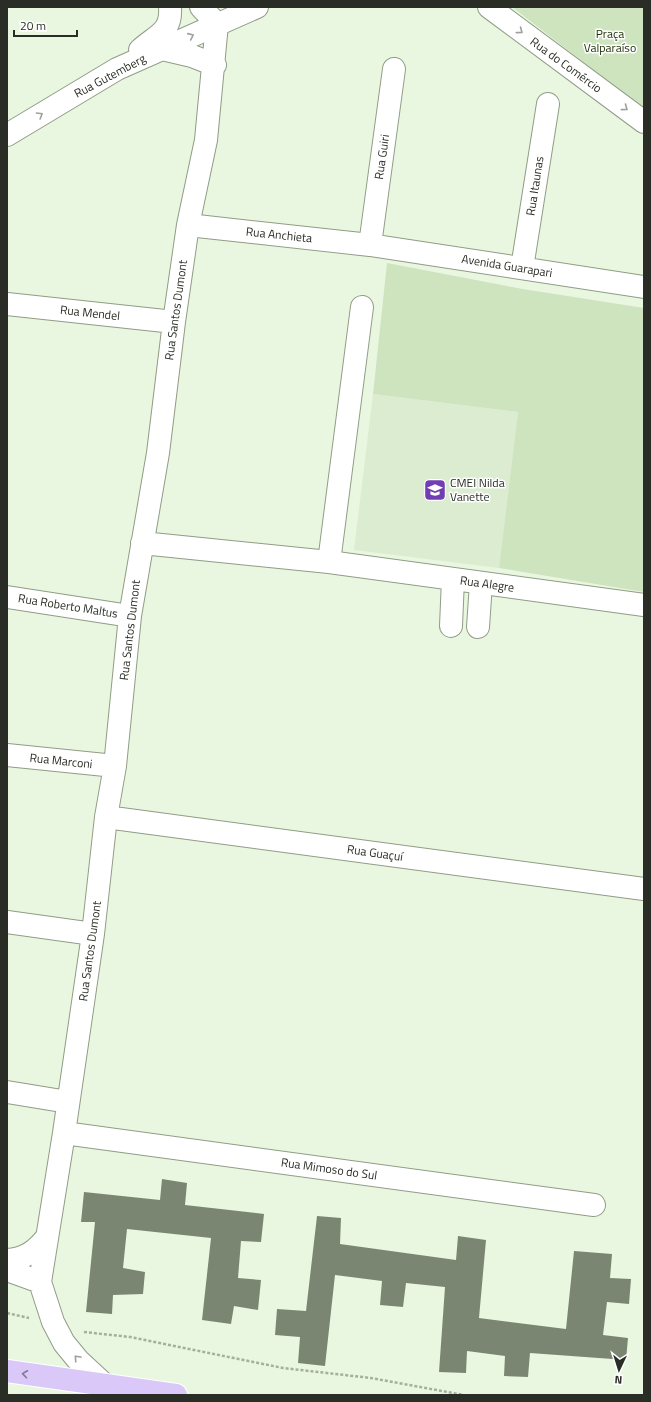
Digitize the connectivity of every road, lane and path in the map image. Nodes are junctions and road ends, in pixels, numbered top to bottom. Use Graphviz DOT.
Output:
graph roads {
  1 [pos="170,7"];
  2 [pos="201,7"];
  3 [pos="258,7"];
  4 [pos="489,7"];
  5 [pos="217,24"];
  6 [pos="162,49"];
  7 [pos="129,63"];
  8 [pos="215,65"];
  9 [pos="394,69"];
  10 [pos="548,104"];
  11 [pos="644,122"];
  12 [pos="7,135"];
  13 [pos="188,225"];
  14 [pos="370,245"];
  15 [pos="522,268"];
  16 [pos="644,287"];
  17 [pos="7,304"];
  18 [pos="362,307"];
  19 [pos="174,322"];
  20 [pos="142,543"];
  21 [pos="329,562"];
  22 [pos="453,579"];
  23 [pos="481,583"];
  24 [pos="7,597"];
  25 [pos="644,605"];
  26 [pos="130,616"];
  27 [pos="451,626"];
  28 [pos="478,627"];
  29 [pos="7,756"];
  30 [pos="115,766"];
  31 [pos="106,817"];
  32 [pos="644,889"];
  33 [pos="7,922"];
  34 [pos="93,934"];
  35 [pos="7,1092"];
  36 [pos="68,1102"];
  37 [pos="64,1133"];
  38 [pos="594,1205"];
  39 [pos="47,1237"];
  40 [pos="7,1260"];
  41 [pos="7,1270"];
  42 [pos="40,1282"];
  43 [pos="7,1313"];
  44 [pos="53,1322"];
  45 [pos="7,1371"];
  46 [pos="105,1385"];
  47 [pos="176,1395"];
  48 [pos="464,1395"];
  1 -- 7 [label="street"];
  2 -- 5 [label="street"];
  3 -- 5 [label="street"];
  4 -- 11 [label="street, Rua do Comércio, one-way"];
  6 -- 5 [label="street, Rua Gutemberg, one-way"];
  5 -- 8 [label="street, Rua Santos Dumont"];
  6 -- 7 [label="street, Rua Gutemberg"];
  6 -- 8 [label="street"];
  12 -- 7 [label="street, Rua Gutemberg, one-way"];
  8 -- 13 [label="street, Rua Santos Dumont"];
  9 -- 14 [label="street, Rua Guiri"];
  10 -- 15 [label="street, Rua Itaunas"];
  13 -- 14 [label="street, Rua Anchieta"];
  13 -- 19 [label="street, Rua Santos Dumont"];
  14 -- 15 [label="street, Avenida Guarapari"];
  15 -- 16 [label="street, Avenida Guarapari"];
  17 -- 19 [label="street, Rua Mendel"];
  18 -- 21 [label="street"];
  19 -- 20 [label="street, Rua Santos Dumont"];
  20 -- 21 [label="street, Rua Alegre"];
  20 -- 26 [label="street, Rua Santos Dumont"];
  21 -- 22 [label="street, Rua Alegre"];
  22 -- 23 [label="street, Rua Alegre"];
  22 -- 27 [label="street"];
  23 -- 25 [label="street, Rua Alegre"];
  23 -- 28 [label="street"];
  24 -- 26 [label="street, Rua Roberto Maltus"];
  26 -- 30 [label="street, Rua Santos Dumont"];
  29 -- 30 [label="street, Rua Marconi"];
  30 -- 31 [label="street, Rua Santos Dumont"];
  31 -- 32 [label="street, Rua Guaçuí"];
  31 -- 34 [label="street, Rua Santos Dumont"];
  33 -- 34 [label="street"];
  34 -- 36 [label="street, Rua Santos Dumont"];
  35 -- 36 [label="street"];
  36 -- 37 [label="street, Rua Santos Dumont"];
  37 -- 38 [label="street, Rua Mimoso do Sul"];
  37 -- 39 [label="street, Rua Santos Dumont"];
  39 -- 40 [label="street"];
  39 -- 42 [label="street, Rua Santos Dumont"];
  41 -- 42 [label="street"];
  42 -- 44 [label="street, Rua Santos Dumont"];
  43 -- 44 [label="path"];
  46 -- 44 [label="street, Rua Santos Dumont, one-way"];
  44 -- 48 [label="path"];
  46 -- 45 [label="main road, one-way"];
  46 -- 47 [label="main road"];
}
